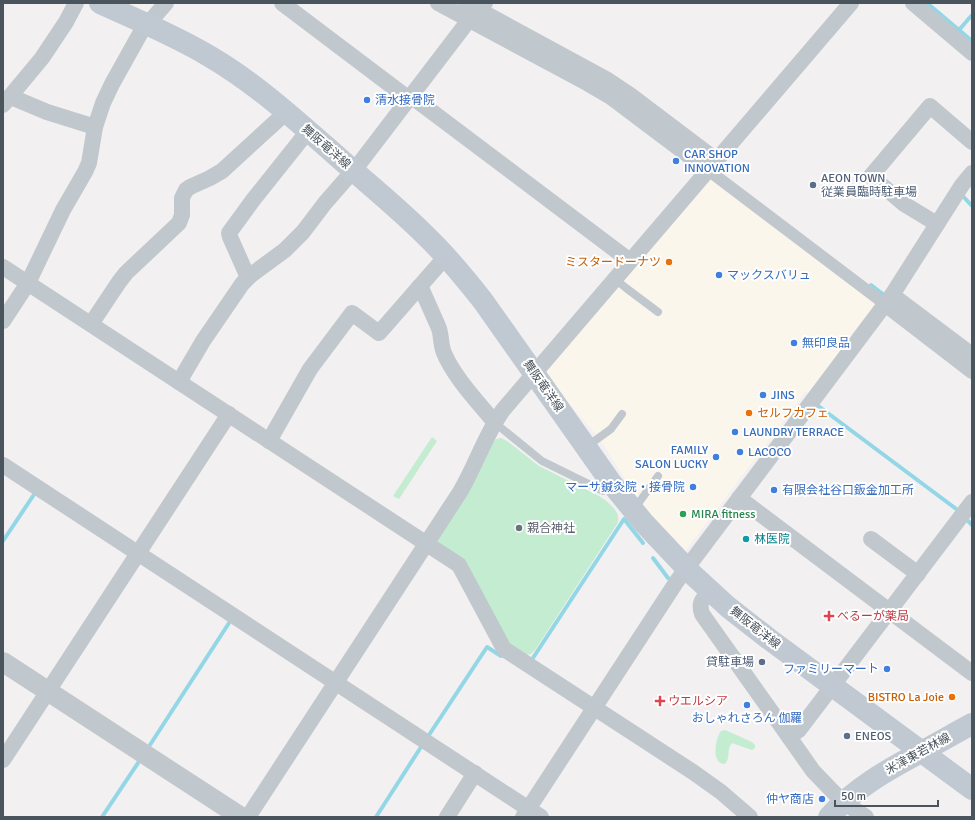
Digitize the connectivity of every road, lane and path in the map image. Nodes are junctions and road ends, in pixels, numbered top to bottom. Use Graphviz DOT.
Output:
graph roads {
  1 [pos="76,3"];
  2 [pos="100,3"];
  3 [pos="166,3"];
  4 [pos="282,3"];
  5 [pos="438,3"];
  6 [pos="851,3"];
  7 [pos="913,3"];
  8 [pos="475,9"];
  9 [pos="148,25"];
  10 [pos="972,54"];
  11 [pos="410,97"];
  12 [pos="7,100"];
  13 [pos="286,111"];
  14 [pos="95,127"];
  15 [pos="308,130"];
  16 [pos="972,142"];
  17 [pos="712,165"];
  18 [pos="353,170"];
  19 [pos="969,185"];
  20 [pos="937,224"];
  21 [pos="447,257"];
  22 [pos="630,261"];
  23 [pos="3,267"];
  24 [pos="250,276"];
  25 [pos="615,279"];
  26 [pos="28,283"];
  27 [pos="419,287"];
  28 [pos="888,300"];
  29 [pos="658,312"];
  30 [pos="3,321"];
  31 [pos="91,324"];
  32 [pos="972,355"];
  33 [pos="972,371"];
  34 [pos="534,374"];
  35 [pos="179,382"];
  36 [pos="229,414"];
  37 [pos="622,414"];
  38 [pos="495,423"];
  39 [pos="269,441"];
  40 [pos="586,447"];
  41 [pos="3,464"];
  42 [pos="658,476"];
  43 [pos="612,484"];
  44 [pos="739,498"];
  45 [pos="631,508"];
  46 [pos="969,511"];
  47 [pos="871,539"];
  48 [pos="426,544"];
  49 [pos="138,553"];
  50 [pos="686,568"];
  51 [pos="918,574"];
  52 [pos="710,591"];
  53 [pos="890,611"];
  54 [pos="3,662"];
  55 [pos="972,673"];
  56 [pos="336,682"];
  57 [pos="832,686"];
  58 [pos="48,691"];
  59 [pos="594,708"];
  60 [pos="972,724"];
  61 [pos="789,737"];
  62 [pos="921,752"];
  63 [pos="3,760"];
  64 [pos="475,773"];
  65 [pos="972,789"];
  66 [pos="836,810"];
  67 [pos="531,814"];
  68 [pos="241,817"];
  69 [pos="248,817"];
  70 [pos="447,817"];
  71 [pos="750,817"];
  72 [pos="866,817"];
  1 -- 12 [label="street"];
  2 -- 9 [label="main road, 舞阪竜洋線"];
  3 -- 9 [label="street"];
  4 -- 11 [label="street"];
  5 -- 8 [label="street"];
  6 -- 17 [label="street"];
  7 -- 10 [label="street"];
  8 -- 11 [label="street"];
  8 -- 17 [label="street"];
  9 -- 13 [label="main road, 舞阪竜洋線"];
  9 -- 14 [label="street"];
  11 -- 18 [label="street"];
  11 -- 22 [label="street"];
  12 -- 14 [label="street"];
  13 -- 15 [label="main road, 舞阪竜洋線"];
  13 -- 31 [label="street"];
  14 -- 26 [label="street"];
  15 -- 18 [label="main road, 舞阪竜洋線"];
  15 -- 24 [label="street"];
  16 -- 20 [label="street"];
  17 -- 22 [label="street"];
  17 -- 28 [label="street"];
  18 -- 21 [label="main road, 舞阪竜洋線"];
  18 -- 24 [label="street"];
  19 -- 20 [label="street"];
  20 -- 28 [label="street"];
  21 -- 27 [label="street"];
  21 -- 34 [label="main road, 舞阪竜洋線"];
  22 -- 25 [label="street"];
  23 -- 26 [label="street"];
  24 -- 35 [label="street"];
  25 -- 29 [label="lane"];
  25 -- 34 [label="street"];
  26 -- 30 [label="street"];
  26 -- 31 [label="street"];
  27 -- 38 [label="street"];
  27 -- 39 [label="street"];
  28 -- 32 [label="street"];
  28 -- 33 [label="street"];
  28 -- 44 [label="street"];
  31 -- 35 [label="street"];
  34 -- 38 [label="street"];
  34 -- 40 [label="main road, 舞阪竜洋線"];
  35 -- 36 [label="street"];
  36 -- 39 [label="street"];
  36 -- 49 [label="street"];
  37 -- 40 [label="lane"];
  38 -- 43 [label="lane"];
  38 -- 48 [label="street"];
  39 -- 48 [label="street"];
  40 -- 43 [label="main road, 舞阪竜洋線"];
  41 -- 49 [label="street"];
  42 -- 45 [label="lane"];
  43 -- 45 [label="main road, 舞阪竜洋線"];
  44 -- 50 [label="street"];
  44 -- 53 [label="street"];
  45 -- 50 [label="main road, 舞阪竜洋線"];
  46 -- 51 [label="street"];
  47 -- 51 [label="street"];
  48 -- 56 [label="street"];
  48 -- 59 [label="street"];
  49 -- 56 [label="street"];
  49 -- 58 [label="street"];
  50 -- 52 [label="main road, 舞阪竜洋線"];
  50 -- 59 [label="street"];
  51 -- 53 [label="street"];
  52 -- 57 [label="main road, 舞阪竜洋線"];
  52 -- 61 [label="street"];
  53 -- 55 [label="street"];
  53 -- 57 [label="street"];
  54 -- 58 [label="street"];
  56 -- 64 [label="street"];
  56 -- 69 [label="street"];
  57 -- 61 [label="street"];
  57 -- 62 [label="main road, 舞阪竜洋線"];
  58 -- 63 [label="street"];
  58 -- 68 [label="street"];
  59 -- 67 [label="street"];
  59 -- 71 [label="street"];
  60 -- 62 [label="main road, 米津東若林線"];
  61 -- 66 [label="street"];
  62 -- 65 [label="main road, 舞阪竜洋線"];
  62 -- 66 [label="main road, 米津東若林線"];
  64 -- 67 [label="street"];
  64 -- 70 [label="street"];
  66 -- 72 [label="street"];
}
